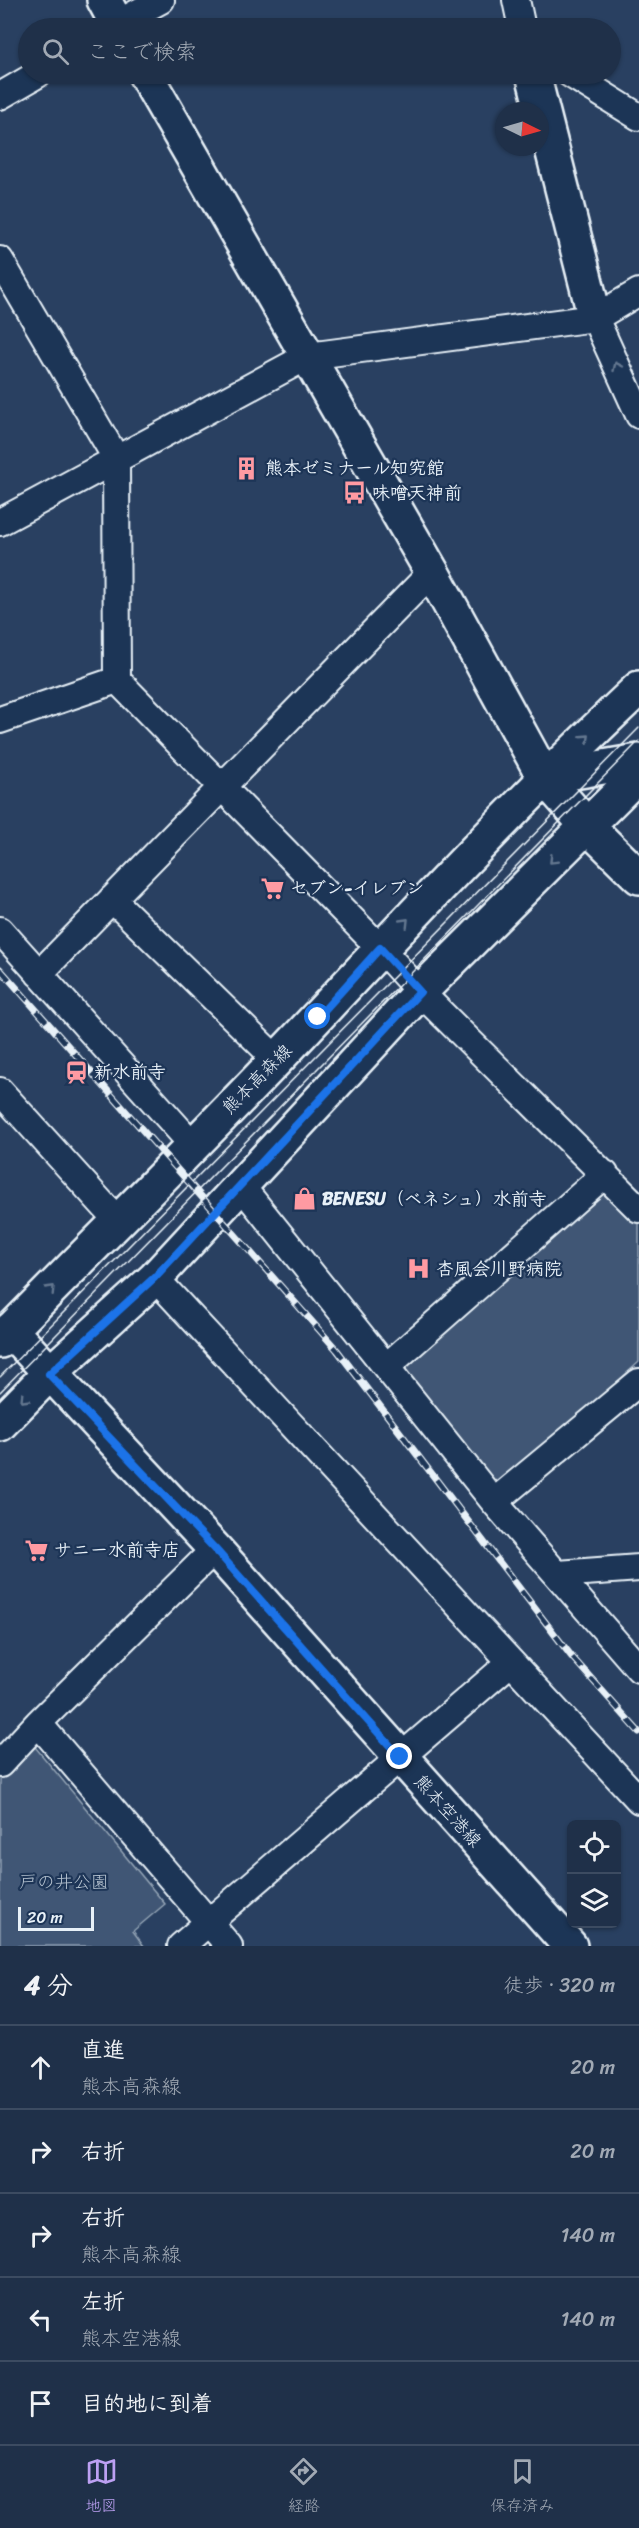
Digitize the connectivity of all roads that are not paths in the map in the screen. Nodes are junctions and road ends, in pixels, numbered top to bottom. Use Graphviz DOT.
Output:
graph roads {
  1 [pos="161,0"];
  2 [pos="516,0"];
  3 [pos="117,18"];
  4 [pos="520,18"];
  5 [pos="21,84"];
  6 [pos="151,84"];
  7 [pos="535,84"];
  8 [pos="586,84"];
  9 [pos="0,96"];
  10 [pos="639,117"];
  11 [pos="0,260"];
  12 [pos="639,292"];
  13 [pos="595,318"];
  14 [pos="308,356"];
  15 [pos="639,415"];
  16 [pos="116,458"];
  17 [pos="0,522"];
  18 [pos="432,572"];
  19 [pos="117,680"];
  20 [pos="639,688"];
  21 [pos="0,720"];
  22 [pos="639,761"];
  23 [pos="639,774"];
  24 [pos="544,777"];
  25 [pos="221,788"];
  26 [pos="587,826"];
  27 [pos="639,877"];
  28 [pos="112,899"];
  29 [pos="0,930"];
  30 [pos="380,948"];
  31 [pos="39,974"];
  32 [pos="420,992"];
  33 [pos="276,1059"];
  34 [pos="0,1091"];
  35 [pos="192,1144"];
  36 [pos="605,1174"];
  37 [pos="242,1187"];
  38 [pos="639,1209"];
  39 [pos="117,1220"];
  40 [pos="154,1278"];
  41 [pos="3,1331"];
  42 [pos="386,1367"];
  43 [pos="49,1374"];
  44 [pos="639,1382"];
  45 [pos="0,1424"];
  46 [pos="494,1502"];
  47 [pos="215,1549"];
  48 [pos="639,1568"];
  49 [pos="558,1574"];
  50 [pos="511,1662"];
  51 [pos="639,1669"];
  52 [pos="38,1723"];
  53 [pos="400,1757"];
  54 [pos="0,1764"];
  55 [pos="639,1800"];
  56 [pos="207,1921"];
  57 [pos="181,1946"];
  58 [pos="230,1946"];
  59 [pos="570,1946"];
  1 -- 3 [label="street"];
  2 -- 4 [label="street"];
  5 -- 9 [label="street"];
  6 -- 14 [label="main road"];
  7 -- 13 [label="main road"];
  8 -- 10 [label="street"];
  11 -- 16 [label="street"];
  12 -- 13 [label="street"];
  13 -- 14 [label="street"];
  15 -- 13 [label="street, one-way"];
  14 -- 16 [label="street"];
  14 -- 18 [label="main road"];
  16 -- 17 [label="street"];
  16 -- 19 [label="street"];
  18 -- 24 [label="main road"];
  18 -- 25 [label="street"];
  19 -- 21 [label="street"];
  19 -- 25 [label="street"];
  24 -- 20 [label="main road, 熊本高森線, one-way"];
  22 -- 24 [label="main road"];
  23 -- 26 [label="main road"];
  24 -- 26 [label="main road"];
  30 -- 24 [label="main road, 熊本高森線, one-way"];
  25 -- 28 [label="street"];
  25 -- 30 [label="street"];
  26 -- 27 [label="main road"];
  26 -- 32 [label="main road, one-way"];
  28 -- 31 [label="street"];
  28 -- 33 [label="street"];
  29 -- 31 [label="street"];
  30 -- 32 [label="street"];
  30 -- 33 [label="main road, 熊本高森線"];
  31 -- 35 [label="street"];
  32 -- 36 [label="street"];
  32 -- 37 [label="main road"];
  33 -- 35 [label="main road, 熊本高森線"];
  34 -- 39 [label="street"];
  35 -- 39 [label="main road, 熊本高森線"];
  36 -- 38 [label="street"];
  36 -- 42 [label="street"];
  37 -- 40 [label="main road"];
  37 -- 42 [label="street"];
  41 -- 39 [label="main road, 熊本高森線, one-way"];
  40 -- 43 [label="main road"];
  40 -- 50 [label="street"];
  41 -- 43 [label="main road, 熊本空港線"];
  42 -- 46 [label="street"];
  43 -- 45 [label="main road, one-way"];
  43 -- 47 [label="main road, 熊本空港線"];
  44 -- 46 [label="street"];
  46 -- 49 [label="street"];
  47 -- 52 [label="street"];
  47 -- 53 [label="main road, 熊本空港線"];
  48 -- 49 [label="street"];
  49 -- 51 [label="street"];
  50 -- 53 [label="street"];
  50 -- 55 [label="street"];
  52 -- 54 [label="street"];
  52 -- 56 [label="street"];
  53 -- 56 [label="street"];
  53 -- 59 [label="main road, 熊本空港線"];
  56 -- 57 [label="street"];
  56 -- 58 [label="street"];
}
